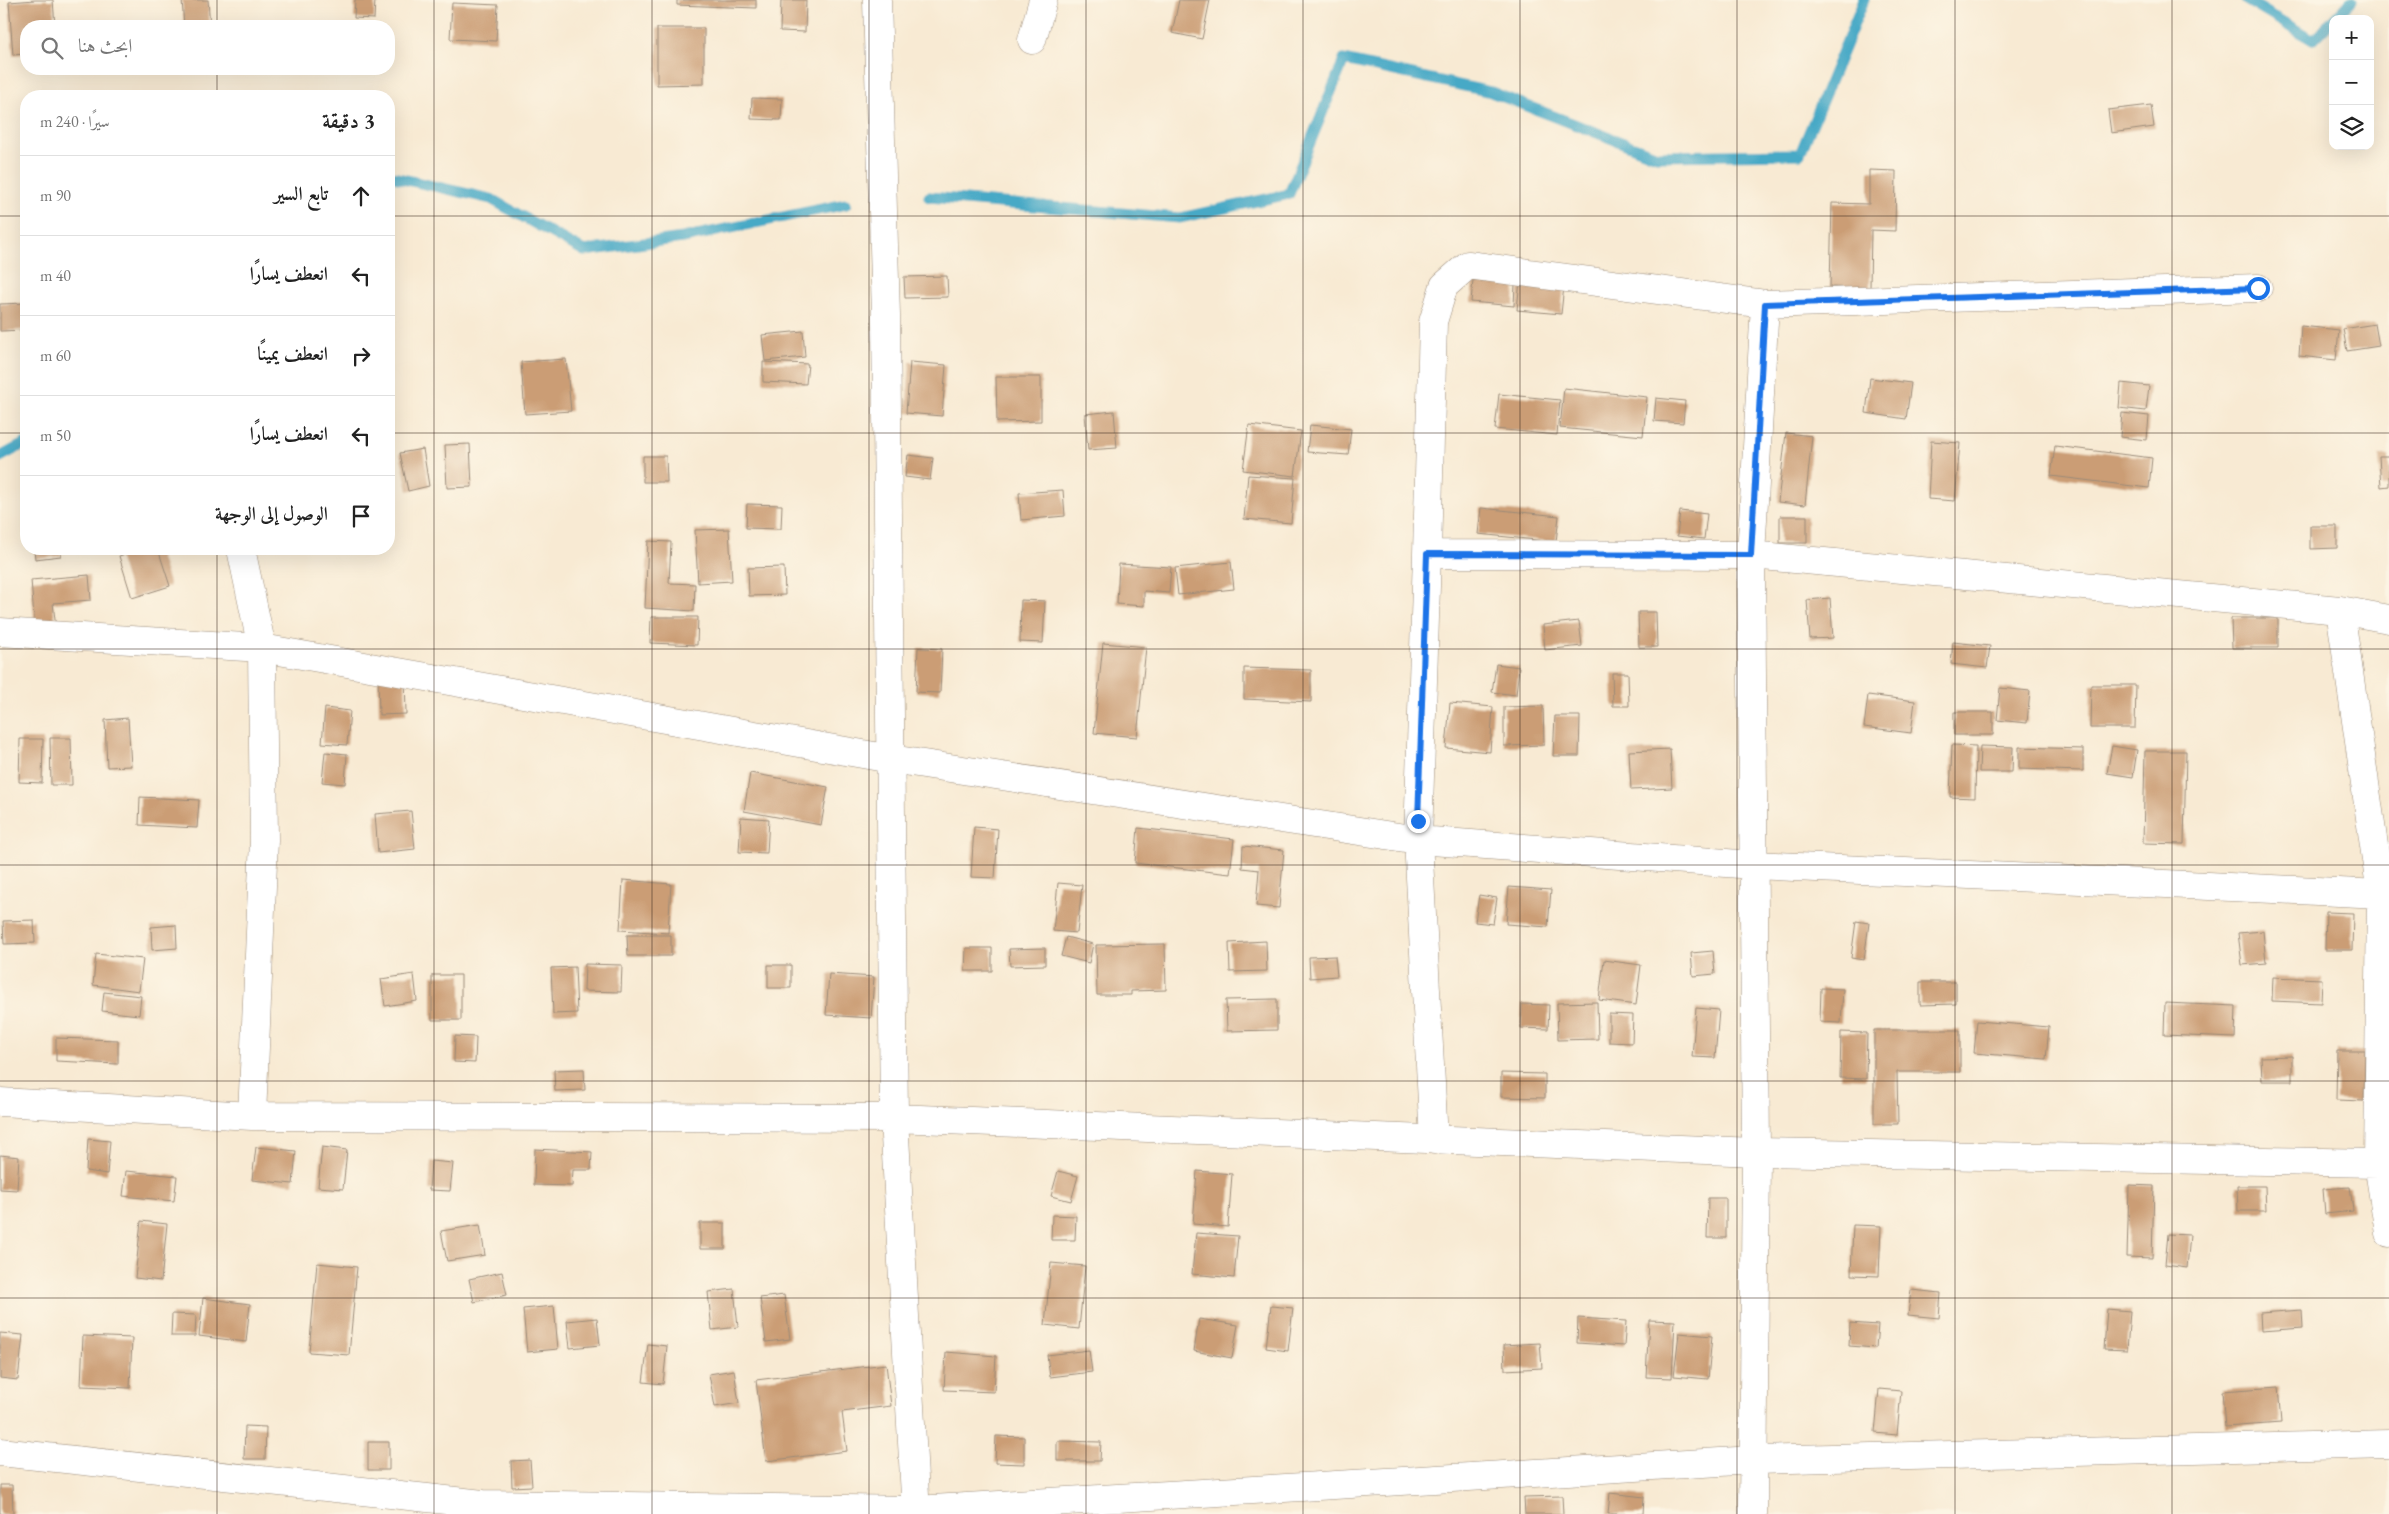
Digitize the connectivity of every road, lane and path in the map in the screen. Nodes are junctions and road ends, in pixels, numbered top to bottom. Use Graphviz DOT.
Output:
graph roads {
  1 [pos="877,0"];
  2 [pos="1043,0"];
  3 [pos="1032,40"];
  4 [pos="2258,288"];
  5 [pos="1765,304"];
  6 [pos="1427,554"];
  7 [pos="242,555"];
  8 [pos="1751,555"];
  9 [pos="2340,610"];
  10 [pos="2389,619"];
  11 [pos="0,632"];
  12 [pos="262,648"];
  13 [pos="891,759"];
  14 [pos="1418,840"];
  15 [pos="1753,865"];
  16 [pos="2381,894"];
  17 [pos="0,1102"];
  18 [pos="252,1116"];
  19 [pos="894,1118"];
  20 [pos="1434,1140"];
  21 [pos="1756,1152"];
  22 [pos="2378,1163"];
  23 [pos="2389,1233"];
  24 [pos="2389,1444"];
  25 [pos="0,1452"];
  26 [pos="1754,1460"];
  27 [pos="916,1512"];
  28 [pos="1753,1514"];
  1 -- 13 [label="street"];
  2 -- 3 [label="street"];
  4 -- 5 [label="street"];
  5 -- 6 [label="street"];
  5 -- 8 [label="street"];
  6 -- 8 [label="street"];
  6 -- 14 [label="street"];
  7 -- 12 [label="street"];
  8 -- 9 [label="street"];
  8 -- 15 [label="street"];
  9 -- 10 [label="street"];
  9 -- 16 [label="street"];
  11 -- 12 [label="street"];
  12 -- 13 [label="street"];
  12 -- 18 [label="street"];
  13 -- 14 [label="street"];
  13 -- 19 [label="street"];
  14 -- 15 [label="street"];
  14 -- 20 [label="street"];
  15 -- 16 [label="street"];
  15 -- 21 [label="street"];
  16 -- 22 [label="street"];
  17 -- 18 [label="street"];
  18 -- 19 [label="street"];
  19 -- 20 [label="street"];
  19 -- 27 [label="street"];
  20 -- 21 [label="street"];
  21 -- 22 [label="street"];
  21 -- 26 [label="street"];
  22 -- 23 [label="street"];
  24 -- 26 [label="street"];
  25 -- 27 [label="street"];
  26 -- 27 [label="street"];
  26 -- 28 [label="street"];
}
